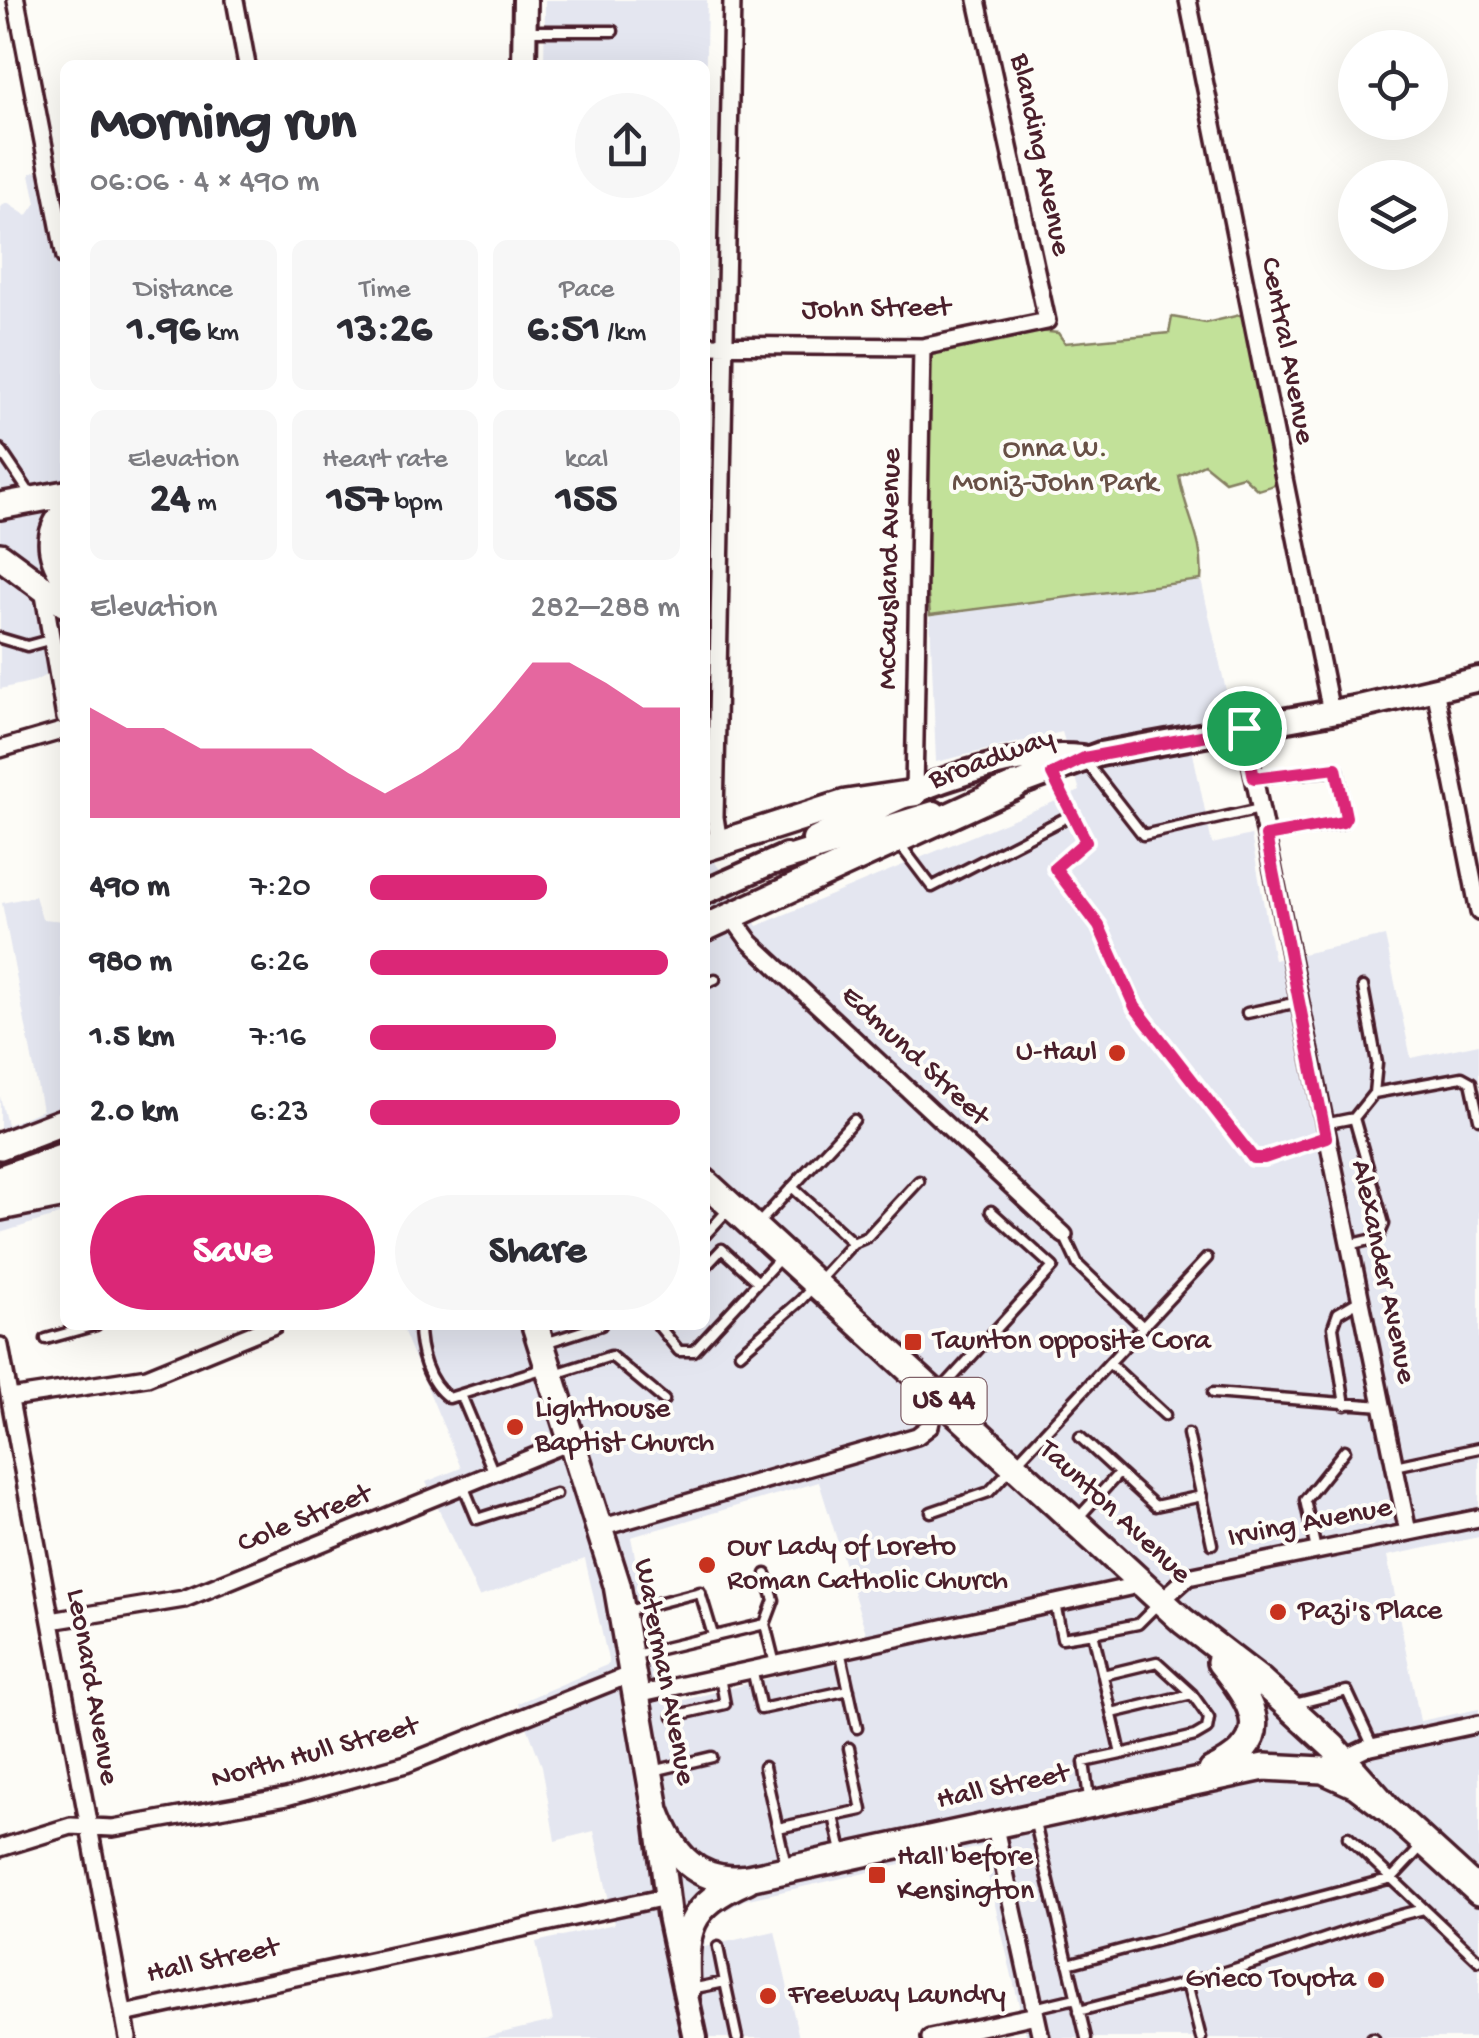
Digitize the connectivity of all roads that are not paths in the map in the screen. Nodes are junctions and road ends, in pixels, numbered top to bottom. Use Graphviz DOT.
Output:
graph roads {
  1 [pos="16,0"];
  2 [pos="235,0"];
  3 [pos="526,0"];
  4 [pos="732,0"];
  5 [pos="978,0"];
  6 [pos="1188,0"];
  7 [pos="525,31"];
  8 [pos="613,31"];
  9 [pos="246,60"];
  10 [pos="524,60"];
  11 [pos="60,230"];
  12 [pos="1047,320"];
  13 [pos="710,345"];
  14 [pos="724,345"];
  15 [pos="922,347"];
  16 [pos="0,449"];
  17 [pos="60,495"];
  18 [pos="35,500"];
  19 [pos="0,506"];
  20 [pos="60,519"];
  21 [pos="0,556"];
  22 [pos="54,583"];
  23 [pos="49,640"];
  24 [pos="0,642"];
  25 [pos="60,673"];
  26 [pos="1479,679"];
  27 [pos="1435,689"];
  28 [pos="1331,712"];
  29 [pos="1244,728"];
  30 [pos="60,731"];
  31 [pos="0,749"];
  32 [pos="1084,758"];
  33 [pos="1052,774"];
  34 [pos="710,778"];
  35 [pos="1254,778"];
  36 [pos="1015,786"];
  37 [pos="914,793"];
  38 [pos="1260,809"];
  39 [pos="1070,816"];
  40 [pos="1266,836"];
  41 [pos="898,842"];
  42 [pos="712,846"];
  43 [pos="775,862"];
  44 [pos="710,890"];
  45 [pos="1479,912"];
  46 [pos="732,916"];
  47 [pos="710,926"];
  48 [pos="715,978"];
  49 [pos="710,980"];
  50 [pos="1363,987"];
  51 [pos="1299,1002"];
  52 [pos="1248,1014"];
  53 [pos="1374,1093"];
  54 [pos="1354,1118"];
  55 [pos="1479,1119"];
  56 [pos="854,1120"];
  57 [pos="60,1123"];
  58 [pos="1325,1131"];
  59 [pos="0,1146"];
  60 [pos="60,1156"];
  61 [pos="60,1173"];
  62 [pos="0,1177"];
  63 [pos="919,1181"];
  64 [pos="710,1186"];
  65 [pos="792,1187"];
  66 [pos="60,1195"];
  67 [pos="0,1198"];
  68 [pos="732,1206"];
  69 [pos="0,1207"];
  70 [pos="992,1211"];
  71 [pos="756,1228"];
  72 [pos="710,1230"];
  73 [pos="1064,1234"];
  74 [pos="853,1244"];
  75 [pos="1349,1245"];
  76 [pos="784,1254"];
  77 [pos="1207,1258"];
  78 [pos="710,1261"];
  79 [pos="758,1282"];
  80 [pos="816,1284"];
  81 [pos="1360,1300"];
  82 [pos="1142,1327"];
  83 [pos="78,1330"];
  84 [pos="262,1330"];
  85 [pos="420,1330"];
  86 [pos="591,1330"];
  87 [pos="663,1330"];
  88 [pos="46,1339"];
  89 [pos="0,1346"];
  90 [pos="544,1353"];
  91 [pos="740,1353"];
  92 [pos="1109,1362"];
  93 [pos="1213,1393"];
  94 [pos="937,1395"];
  95 [pos="462,1397"];
  96 [pos="10,1398"];
  97 [pos="664,1400"];
  98 [pos="1345,1404"];
  99 [pos="1382,1406"];
  100 [pos="1165,1415"];
  101 [pos="1188,1434"];
  102 [pos="1080,1437"];
  103 [pos="572,1441"];
  104 [pos="1479,1448"];
  105 [pos="1345,1450"];
  106 [pos="1014,1465"];
  107 [pos="1394,1466"];
  108 [pos="494,1473"];
  109 [pos="1119,1473"];
  110 [pos="463,1485"];
  111 [pos="556,1494"];
  112 [pos="1202,1496"];
  113 [pos="931,1512"];
  114 [pos="1479,1518"];
  115 [pos="1075,1521"];
  116 [pos="600,1528"];
  117 [pos="1408,1532"];
  118 [pos="1212,1544"];
  119 [pos="1316,1551"];
  120 [pos="766,1574"];
  121 [pos="1152,1592"];
  122 [pos="1055,1603"];
  123 [pos="623,1612"];
  124 [pos="1183,1620"];
  125 [pos="51,1621"];
  126 [pos="765,1624"];
  127 [pos="1093,1633"];
  128 [pos="712,1635"];
  129 [pos="840,1650"];
  130 [pos="775,1664"];
  131 [pos="752,1670"];
  132 [pos="634,1675"];
  133 [pos="1103,1675"];
  134 [pos="720,1677"];
  135 [pos="849,1690"];
  136 [pos="1192,1694"];
  137 [pos="1290,1708"];
  138 [pos="1112,1713"];
  139 [pos="672,1716"];
  140 [pos="1479,1724"];
  141 [pos="856,1728"];
  142 [pos="1373,1747"];
  143 [pos="849,1748"];
  144 [pos="1121,1754"];
  145 [pos="712,1758"];
  146 [pos="1344,1759"];
  147 [pos="764,1767"];
  148 [pos="650,1772"];
  149 [pos="1189,1780"];
  150 [pos="1090,1802"];
  151 [pos="1388,1809"];
  152 [pos="656,1810"];
  153 [pos="1033,1815"];
  154 [pos="834,1816"];
  155 [pos="994,1823"];
  156 [pos="89,1828"];
  157 [pos="778,1828"];
  158 [pos="1348,1837"];
  159 [pos="1425,1843"];
  160 [pos="0,1848"];
  161 [pos="843,1856"];
  162 [pos="787,1869"];
  163 [pos="754,1876"];
  164 [pos="1392,1878"];
  165 [pos="1479,1892"];
  166 [pos="666,1896"];
  167 [pos="1424,1909"];
  168 [pos="718,1947"];
  169 [pos="1479,1961"];
  170 [pos="1068,1964"];
  171 [pos="725,1982"];
  172 [pos="1187,1983"];
  173 [pos="687,1990"];
  174 [pos="1076,1998"];
  175 [pos="1079,2011"];
  176 [pos="1035,2012"];
  177 [pos="124,2014"];
  178 [pos="128,2038"];
  179 [pos="695,2038"];
  180 [pos="737,2038"];
  181 [pos="930,2038"];
  182 [pos="1041,2038"];
  183 [pos="1086,2038"];
  184 [pos="1200,2038"];
  1 -- 11 [label="street"];
  2 -- 9 [label="street"];
  3 -- 7 [label="main road"];
  4 -- 14 [label="street"];
  5 -- 12 [label="street, Blanding Avenue"];
  6 -- 28 [label="street, Central Avenue"];
  7 -- 8 [label="lane"];
  7 -- 10 [label="main road"];
  12 -- 15 [label="street, John Street"];
  13 -- 14 [label="street, John Street"];
  14 -- 15 [label="street, John Street"];
  14 -- 34 [label="street"];
  15 -- 37 [label="street, McCausland Avenue"];
  16 -- 18 [label="lane"];
  17 -- 18 [label="highway"];
  18 -- 19 [label="highway"];
  20 -- 22 [label="highway"];
  21 -- 22 [label="highway"];
  22 -- 23 [label="street"];
  23 -- 24 [label="lane"];
  23 -- 25 [label="street"];
  26 -- 27 [label="main road"];
  27 -- 28 [label="main road"];
  27 -- 45 [label="street"];
  28 -- 29 [label="main road"];
  29 -- 32 [label="main road"];
  29 -- 35 [label="street, Alexander Avenue"];
  30 -- 31 [label="street"];
  32 -- 33 [label="main road, Broadway"];
  32 -- 37 [label="main road, Broadway"];
  32 -- 38 [label="lane"];
  33 -- 36 [label="main road, Broadway"];
  33 -- 39 [label="lane"];
  34 -- 42 [label="street"];
  35 -- 38 [label="street, Alexander Avenue"];
  35 -- 40 [label="lane"];
  36 -- 41 [label="highway"];
  36 -- 43 [label="main road, Broadway"];
  37 -- 42 [label="highway"];
  37 -- 43 [label="main road, Broadway"];
  38 -- 40 [label="street, Alexander Avenue"];
  39 -- 41 [label="lane"];
  39 -- 58 [label="lane"];
  40 -- 51 [label="street, Alexander Avenue"];
  41 -- 46 [label="highway"];
  43 -- 44 [label="main road"];
  46 -- 47 [label="highway"];
  46 -- 73 [label="street, Edmund Street"];
  48 -- 49 [label="lane"];
  50 -- 53 [label="lane"];
  51 -- 52 [label="lane"];
  51 -- 58 [label="street, Alexander Avenue"];
  53 -- 54 [label="lane"];
  53 -- 55 [label="lane"];
  54 -- 58 [label="lane"];
  54 -- 75 [label="lane"];
  56 -- 65 [label="lane"];
  57 -- 59 [label="highway"];
  58 -- 75 [label="street, Alexander Avenue"];
  60 -- 62 [label="main road"];
  61 -- 67 [label="main road"];
  63 -- 74 [label="lane"];
  64 -- 68 [label="highway, Taunton Avenue / US 44"];
  65 -- 71 [label="lane"];
  65 -- 74 [label="lane"];
  66 -- 69 [label="highway"];
  68 -- 71 [label="highway, Taunton Avenue / US 44"];
  68 -- 72 [label="lane"];
  70 -- 94 [label="lane"];
  71 -- 76 [label="highway, Taunton Avenue / US 44"];
  73 -- 82 [label="lane"];
  74 -- 80 [label="lane"];
  75 -- 81 [label="street, Alexander Avenue"];
  76 -- 79 [label="lane"];
  76 -- 80 [label="highway, Taunton Avenue / US 44"];
  77 -- 82 [label="lane"];
  78 -- 79 [label="lane"];
  79 -- 87 [label="lane"];
  80 -- 91 [label="lane"];
  80 -- 94 [label="highway, Taunton Avenue / US 44"];
  81 -- 98 [label="lane"];
  81 -- 99 [label="street, Alexander Avenue"];
  82 -- 92 [label="lane"];
  83 -- 88 [label="lane"];
  84 -- 96 [label="street"];
  85 -- 95 [label="lane"];
  86 -- 90 [label="lane"];
  89 -- 96 [label="street, Leonard Avenue"];
  90 -- 95 [label="lane"];
  90 -- 97 [label="lane"];
  90 -- 103 [label="highway, Waterman Avenue / US 44"];
  92 -- 100 [label="lane"];
  92 -- 106 [label="lane"];
  93 -- 98 [label="lane"];
  94 -- 106 [label="highway, Taunton Avenue / US 44"];
  94 -- 116 [label="street"];
  95 -- 108 [label="lane"];
  96 -- 125 [label="street, Leonard Avenue"];
  98 -- 99 [label="lane"];
  99 -- 107 [label="street, Alexander Avenue"];
  101 -- 112 [label="lane"];
  102 -- 109 [label="lane"];
  103 -- 108 [label="street, Cole Street"];
  103 -- 116 [label="highway, Waterman Avenue / US 44"];
  104 -- 107 [label="lane"];
  105 -- 119 [label="lane"];
  106 -- 113 [label="lane"];
  106 -- 115 [label="highway, Taunton Avenue / US 44"];
  107 -- 117 [label="street, Alexander Avenue"];
  108 -- 110 [label="street, Cole Street"];
  109 -- 112 [label="lane"];
  109 -- 115 [label="lane"];
  110 -- 111 [label="lane"];
  110 -- 125 [label="street, Cole Street"];
  112 -- 118 [label="lane"];
  114 -- 117 [label="street, Irving Avenue"];
  115 -- 121 [label="highway, Taunton Avenue / US 44"];
  116 -- 123 [label="highway, Waterman Avenue / US 44"];
  117 -- 119 [label="street, Irving Avenue"];
  119 -- 121 [label="street, Irving Avenue"];
  120 -- 126 [label="lane"];
  121 -- 122 [label="street, Irving Avenue"];
  121 -- 124 [label="highway, Taunton Avenue / US 44"];
  121 -- 127 [label="lane"];
  122 -- 127 [label="lane"];
  122 -- 129 [label="street, Irving Avenue"];
  123 -- 128 [label="lane"];
  123 -- 132 [label="highway, Waterman Avenue / US 44"];
  124 -- 137 [label="highway, Taunton Avenue / US 44"];
  124 -- 149 [label="highway"];
  125 -- 156 [label="street, Leonard Avenue"];
  126 -- 128 [label="lane"];
  126 -- 130 [label="lane"];
  127 -- 133 [label="lane"];
  128 -- 132 [label="lane"];
  129 -- 130 [label="street, North Hull Street"];
  129 -- 135 [label="lane"];
  130 -- 131 [label="street, North Hull Street"];
  131 -- 134 [label="street, North Hull Street"];
  131 -- 135 [label="lane"];
  132 -- 134 [label="street, North Hull Street"];
  132 -- 148 [label="highway, Waterman Avenue / US 44"];
  132 -- 156 [label="street, North Hull Street"];
  133 -- 136 [label="lane"];
  133 -- 138 [label="lane"];
  134 -- 139 [label="lane"];
  135 -- 141 [label="lane"];
  136 -- 138 [label="lane"];
  136 -- 144 [label="lane"];
  137 -- 142 [label="lane"];
  137 -- 146 [label="highway, Taunton Avenue / US 44"];
  138 -- 144 [label="lane"];
  140 -- 142 [label="street"];
  142 -- 146 [label="street"];
  143 -- 154 [label="lane"];
  144 -- 150 [label="lane"];
  145 -- 148 [label="lane"];
  146 -- 151 [label="highway, Taunton Avenue / US 44"];
  147 -- 157 [label="lane"];
  148 -- 152 [label="highway, Waterman Avenue / US 44"];
  149 -- 150 [label="highway, Hall Street / US 44"];
  149 -- 151 [label="highway, Hall Street / US 44"];
  150 -- 153 [label="highway, Hall Street / US 44"];
  151 -- 159 [label="highway, Taunton Avenue / US 44"];
  152 -- 163 [label="highway, Hall Street / US 44"];
  152 -- 166 [label="main road, Waterman Avenue"];
  153 -- 155 [label="highway, Hall Street / US 44"];
  153 -- 170 [label="lane"];
  154 -- 157 [label="lane"];
  154 -- 161 [label="lane"];
  155 -- 161 [label="highway, Hall Street / US 44"];
  155 -- 176 [label="street"];
  156 -- 160 [label="street, North Hull Street"];
  156 -- 177 [label="street, Leonard Avenue"];
  157 -- 162 [label="lane"];
  158 -- 164 [label="lane"];
  159 -- 164 [label="lane"];
  159 -- 165 [label="highway, Taunton Avenue / US 44"];
  161 -- 162 [label="highway, Hall Street / US 44"];
  162 -- 163 [label="highway, Hall Street / US 44"];
  163 -- 173 [label="highway"];
  164 -- 167 [label="lane"];
  164 -- 170 [label="lane"];
  166 -- 173 [label="main road, Waterman Avenue"];
  166 -- 177 [label="street, Hall Street"];
  167 -- 169 [label="lane"];
  167 -- 172 [label="lane"];
  168 -- 171 [label="lane"];
  170 -- 174 [label="lane"];
  171 -- 173 [label="lane"];
  171 -- 180 [label="lane"];
  172 -- 175 [label="lane"];
  172 -- 184 [label="lane"];
  173 -- 179 [label="main road, Waterman Avenue"];
  174 -- 175 [label="lane"];
  174 -- 176 [label="lane"];
  175 -- 183 [label="lane"];
  176 -- 181 [label="street"];
  176 -- 182 [label="street"];
  177 -- 178 [label="street, Leonard Avenue"];
}
